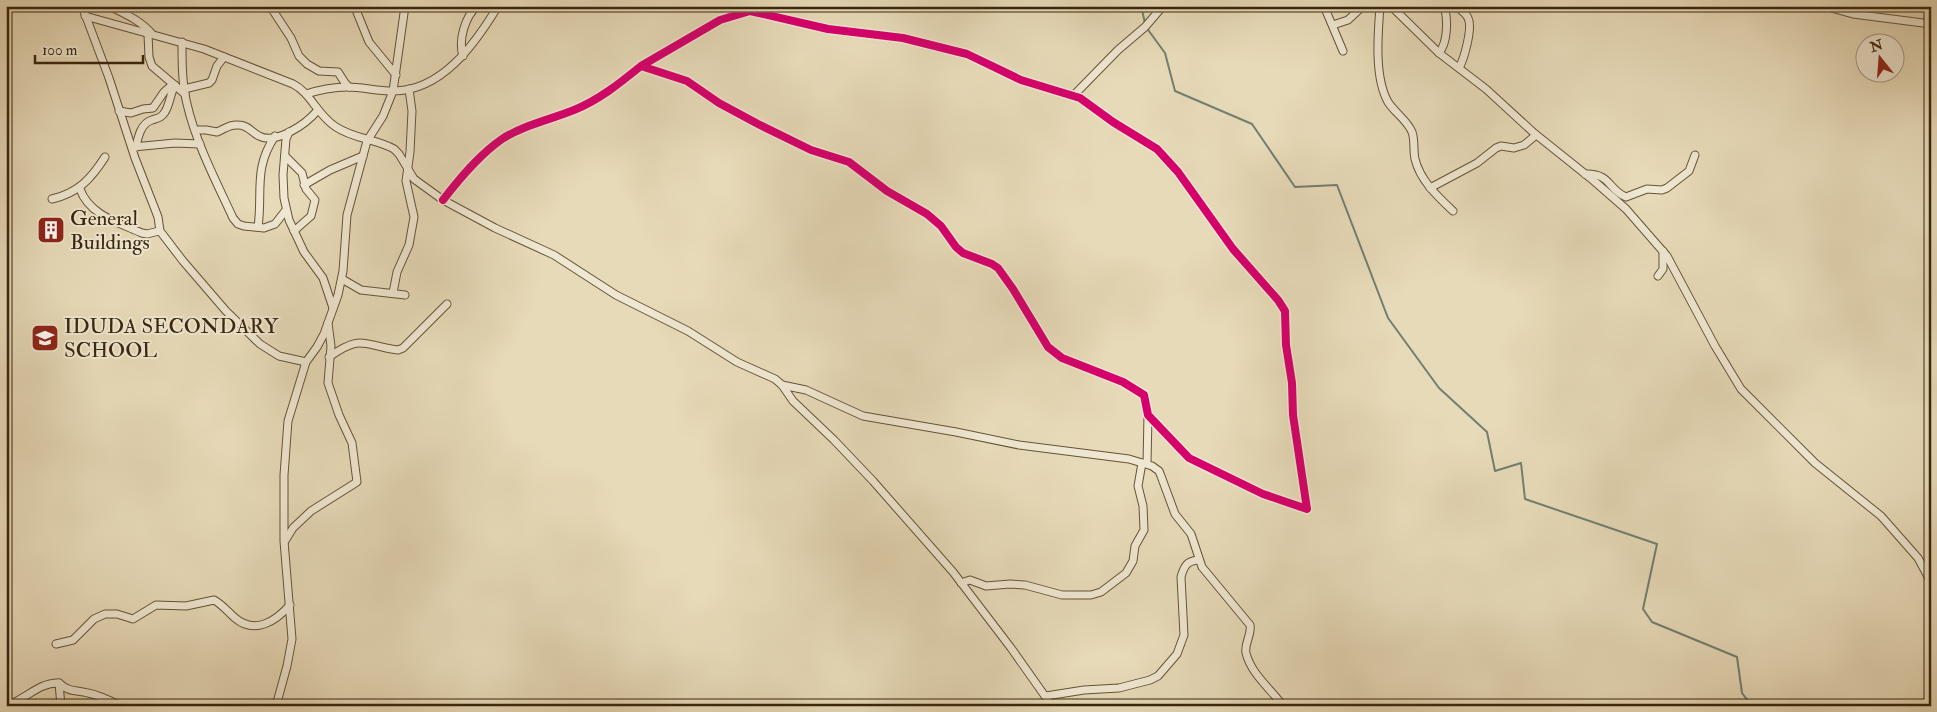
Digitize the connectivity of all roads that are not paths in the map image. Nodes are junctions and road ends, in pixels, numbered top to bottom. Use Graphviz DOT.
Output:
graph roads {
  1 [pos="82,6"];
  2 [pos="109,6"];
  3 [pos="270,6"];
  4 [pos="404,6"];
  5 [pos="477,6"];
  6 [pos="498,6"];
  7 [pos="1163,6"];
  8 [pos="1324,6"];
  9 [pos="1363,6"];
  10 [pos="1380,6"];
  11 [pos="1391,6"];
  12 [pos="1444,6"];
  13 [pos="1457,6"];
  14 [pos="1824,6"];
  15 [pos="355,8"];
  16 [pos="85,16"];
  17 [pos="1931,24"];
  18 [pos="1332,25"];
  19 [pos="150,34"];
  20 [pos="182,42"];
  21 [pos="1343,51"];
  22 [pos="1439,53"];
  23 [pos="463,56"];
  24 [pos="224,57"];
  25 [pos="641,66"];
  26 [pos="1458,68"];
  27 [pos="396,75"];
  28 [pos="174,84"];
  29 [pos="349,87"];
  30 [pos="409,89"];
  31 [pos="393,91"];
  32 [pos="185,92"];
  33 [pos="306,94"];
  34 [pos="1073,96"];
  35 [pos="120,111"];
  36 [pos="317,112"];
  37 [pos="195,130"];
  38 [pos="289,132"];
  39 [pos="1536,135"];
  40 [pos="275,136"];
  41 [pos="367,141"];
  42 [pos="200,144"];
  43 [pos="134,147"];
  44 [pos="1695,155"];
  45 [pos="285,156"];
  46 [pos="363,156"];
  47 [pos="105,157"];
  48 [pos="406,168"];
  49 [pos="1584,174"];
  50 [pos="304,185"];
  51 [pos="80,188"];
  52 [pos="1430,188"];
  53 [pos="52,198"];
  54 [pos="444,200"];
  55 [pos="286,210"];
  56 [pos="1453,211"];
  57 [pos="258,228"];
  58 [pos="159,231"];
  59 [pos="294,231"];
  60 [pos="1663,251"];
  61 [pos="1658,276"];
  62 [pos="342,279"];
  63 [pos="393,293"];
  64 [pos="405,295"];
  65 [pos="447,304"];
  66 [pos="333,308"];
  67 [pos="328,322"];
  68 [pos="329,357"];
  69 [pos="306,362"];
  70 [pos="782,385"];
  71 [pos="1148,415"];
  72 [pos="1145,463"];
  73 [pos="284,541"];
  74 [pos="1198,560"];
  75 [pos="961,582"];
  76 [pos="1931,582"];
  77 [pos="290,605"];
  78 [pos="56,644"];
  79 [pos="59,683"];
  80 [pos="1046,696"];
  81 [pos="6,706"];
  82 [pos="61,706"];
  83 [pos="122,706"];
  84 [pos="276,706"];
  85 [pos="1052,706"];
  86 [pos="1283,706"];
  1 -- 16 [label="street"];
  2 -- 19 [label="street"];
  3 -- 29 [label="street"];
  4 -- 27 [label="street"];
  5 -- 23 [label="street"];
  6 -- 23 [label="street"];
  7 -- 34 [label="street"];
  8 -- 18 [label="street"];
  9 -- 18 [label="street"];
  10 -- 52 [label="street"];
  11 -- 22 [label="street"];
  12 -- 22 [label="street"];
  13 -- 26 [label="street"];
  14 -- 17 [label="street"];
  15 -- 27 [label="street"];
  16 -- 19 [label="street"];
  16 -- 35 [label="street"];
  18 -- 21 [label="street"];
  19 -- 20 [label="street"];
  19 -- 28 [label="street"];
  20 -- 24 [label="street"];
  20 -- 32 [label="street"];
  22 -- 26 [label="street"];
  23 -- 30 [label="street"];
  24 -- 32 [label="street"];
  24 -- 33 [label="street"];
  25 -- 34 [label="street"];
  25 -- 54 [label="street"];
  25 -- 71 [label="street"];
  26 -- 39 [label="street"];
  27 -- 31 [label="street"];
  28 -- 32 [label="street"];
  28 -- 35 [label="street"];
  28 -- 43 [label="street"];
  29 -- 31 [label="street"];
  29 -- 33 [label="street"];
  30 -- 31 [label="street"];
  30 -- 48 [label="street"];
  31 -- 41 [label="street"];
  32 -- 37 [label="street"];
  33 -- 36 [label="street"];
  34 -- 71 [label="street"];
  35 -- 43 [label="street"];
  36 -- 38 [label="street"];
  36 -- 41 [label="street"];
  37 -- 40 [label="street"];
  37 -- 42 [label="street"];
  38 -- 40 [label="street"];
  38 -- 45 [label="street"];
  39 -- 49 [label="street"];
  39 -- 52 [label="street"];
  40 -- 57 [label="street"];
  41 -- 46 [label="street"];
  41 -- 48 [label="street"];
  42 -- 43 [label="street"];
  42 -- 57 [label="street"];
  43 -- 69 [label="street"];
  44 -- 49 [label="street"];
  45 -- 50 [label="street"];
  45 -- 55 [label="street"];
  46 -- 50 [label="street"];
  46 -- 62 [label="street"];
  47 -- 51 [label="street"];
  48 -- 54 [label="street"];
  48 -- 63 [label="street"];
  49 -- 60 [label="street"];
  50 -- 59 [label="street"];
  51 -- 53 [label="street"];
  51 -- 58 [label="street"];
  52 -- 56 [label="street"];
  54 -- 70 [label="street"];
  55 -- 57 [label="street"];
  55 -- 59 [label="street"];
  59 -- 66 [label="street"];
  60 -- 61 [label="street"];
  60 -- 76 [label="street"];
  62 -- 63 [label="street"];
  62 -- 66 [label="street"];
  63 -- 64 [label="street"];
  65 -- 68 [label="street"];
  66 -- 67 [label="street"];
  67 -- 68 [label="street"];
  67 -- 69 [label="street"];
  68 -- 73 [label="street"];
  69 -- 73 [label="street"];
  70 -- 72 [label="street"];
  70 -- 75 [label="street"];
  71 -- 72 [label="street"];
  72 -- 74 [label="street"];
  72 -- 75 [label="street"];
  73 -- 77 [label="street"];
  74 -- 80 [label="street"];
  74 -- 86 [label="street"];
  75 -- 80 [label="street"];
  77 -- 78 [label="street"];
  77 -- 84 [label="street"];
  79 -- 81 [label="street"];
  79 -- 82 [label="street"];
  79 -- 83 [label="street"];
  80 -- 85 [label="street"];
}
